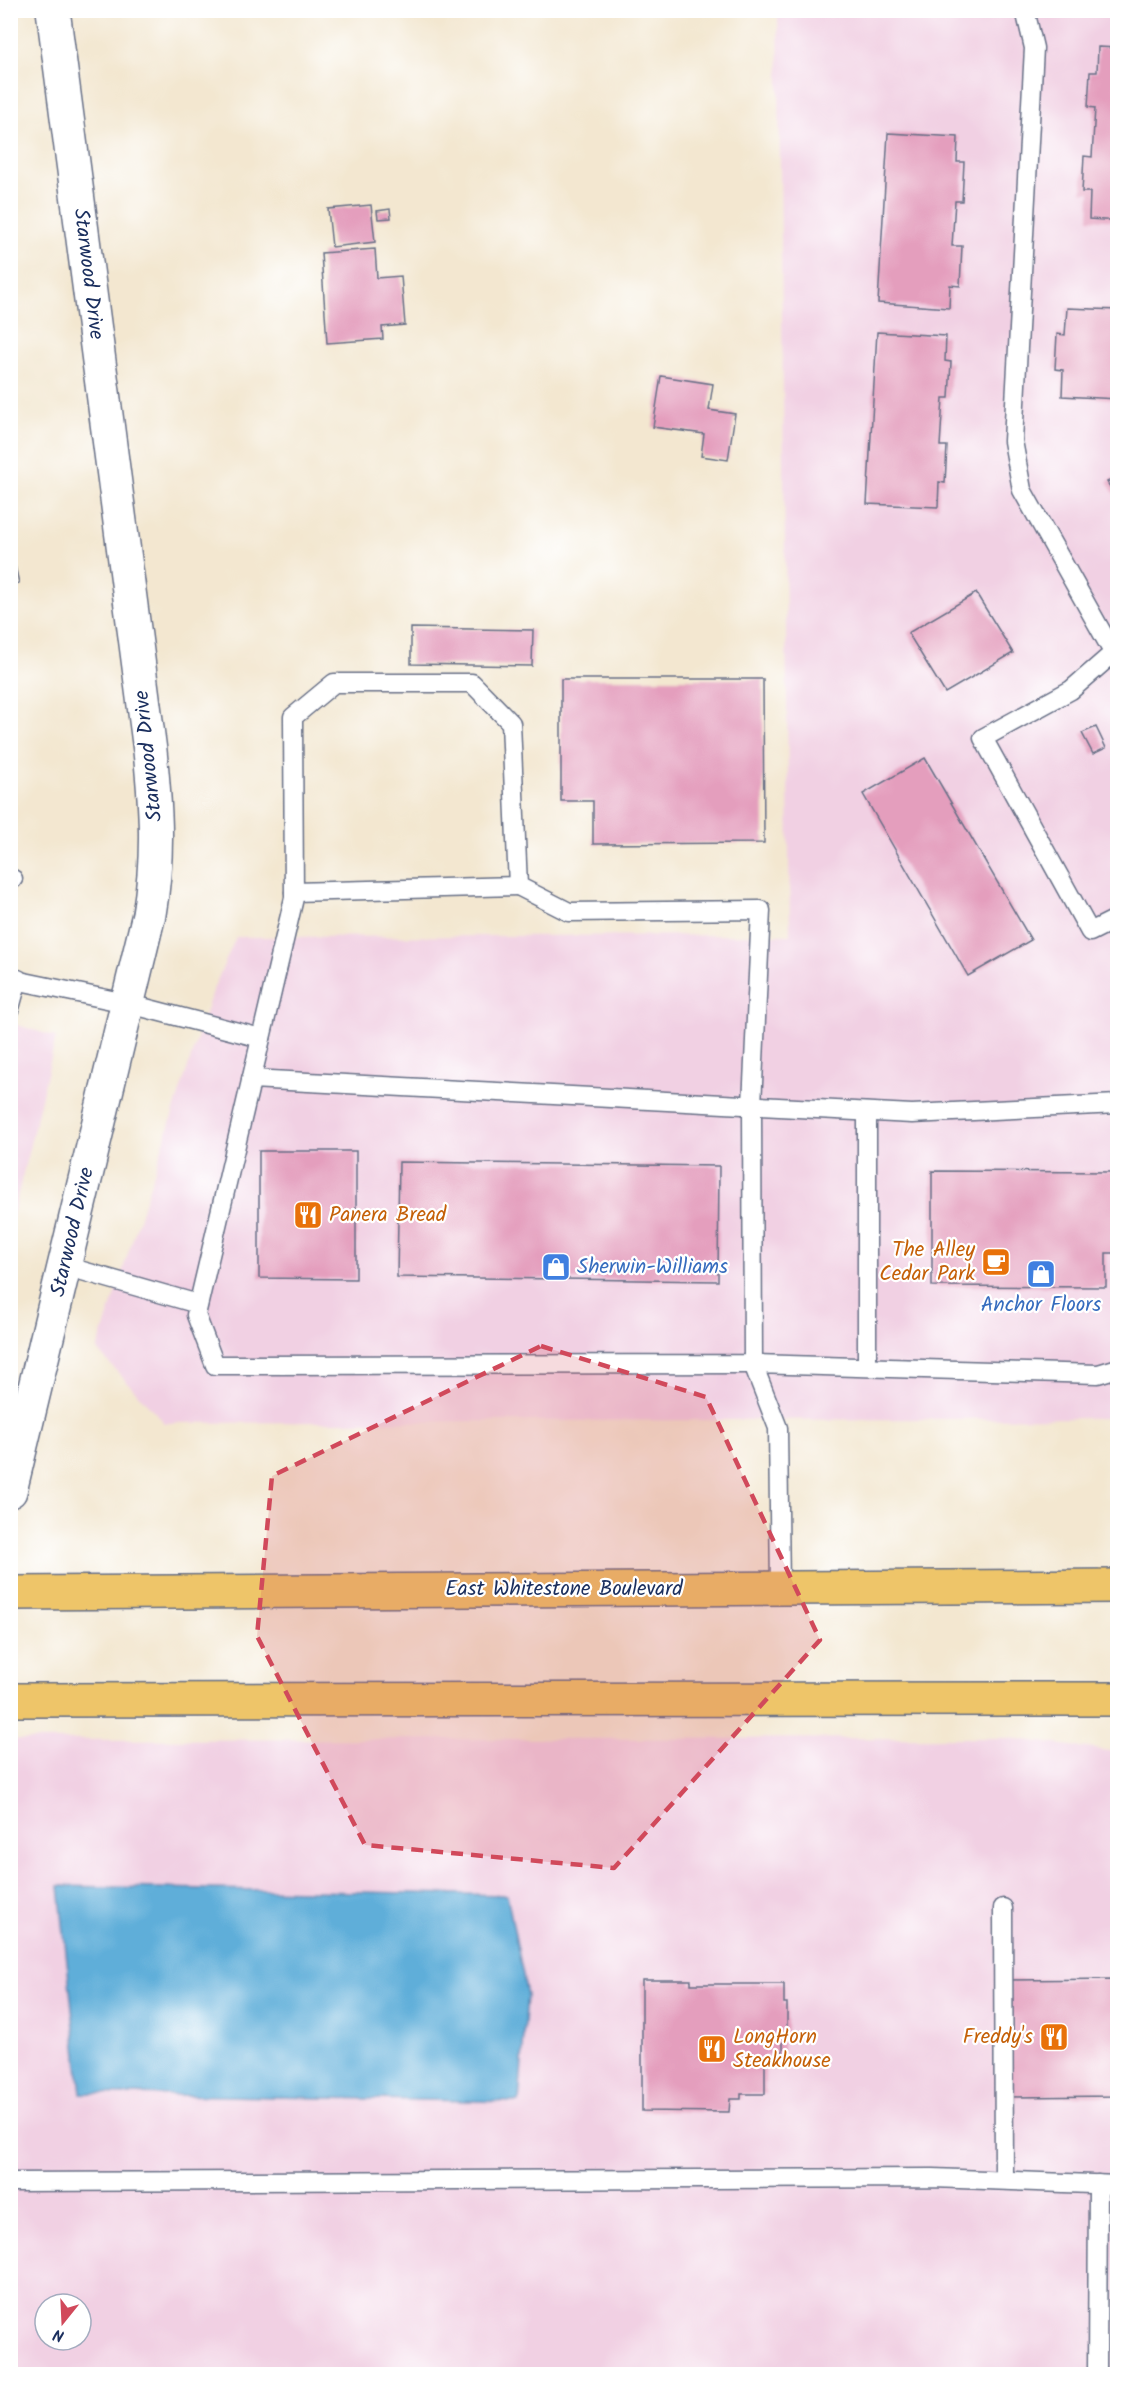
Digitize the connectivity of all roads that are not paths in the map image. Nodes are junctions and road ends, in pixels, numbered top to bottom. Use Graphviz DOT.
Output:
graph roads {
  1 [pos="53,10"];
  2 [pos="1025,10"];
  3 [pos="1116,654"];
  4 [pos="518,886"];
  5 [pos="294,892"];
  6 [pos="1118,918"];
  7 [pos="14,979"];
  8 [pos="126,1003"];
  9 [pos="10,1008"];
  10 [pos="261,1038"];
  11 [pos="251,1079"];
  12 [pos="1118,1104"];
  13 [pos="752,1105"];
  14 [pos="867,1112"];
  15 [pos="65,1266"];
  16 [pos="198,1304"];
  17 [pos="753,1364"];
  18 [pos="867,1366"];
  19 [pos="1118,1368"];
  20 [pos="10,1491"];
  21 [pos="1118,1586"];
  22 [pos="780,1588"];
  23 [pos="10,1593"];
  24 [pos="1118,1699"];
  25 [pos="10,1700"];
  26 [pos="1003,1908"];
  27 [pos="1004,2180"];
  28 [pos="10,2182"];
  29 [pos="1098,2184"];
  30 [pos="1118,2185"];
  31 [pos="1097,2374"];
  1 -- 8 [label="street, Starwood Drive"];
  2 -- 3 [label="lane"];
  3 -- 6 [label="lane"];
  4 -- 5 [label="lane"];
  4 -- 5 [label="lane"];
  4 -- 13 [label="lane"];
  5 -- 10 [label="lane"];
  7 -- 8 [label="lane"];
  7 -- 9 [label="lane"];
  8 -- 10 [label="lane"];
  8 -- 15 [label="street, Starwood Drive"];
  10 -- 11 [label="lane"];
  11 -- 13 [label="lane"];
  11 -- 16 [label="lane"];
  12 -- 14 [label="lane"];
  13 -- 14 [label="lane"];
  13 -- 17 [label="lane"];
  14 -- 18 [label="lane"];
  15 -- 16 [label="lane"];
  15 -- 20 [label="street, Starwood Drive"];
  16 -- 17 [label="lane"];
  17 -- 18 [label="lane"];
  17 -- 22 [label="lane"];
  18 -- 19 [label="lane"];
  21 -- 22 [label="main road, East Whitestone Boulevard"];
  22 -- 23 [label="main road, East Whitestone Boulevard"];
  24 -- 25 [label="main road"];
  26 -- 27 [label="lane"];
  27 -- 28 [label="lane"];
  27 -- 29 [label="lane"];
  29 -- 30 [label="lane"];
  29 -- 31 [label="lane"];
}
